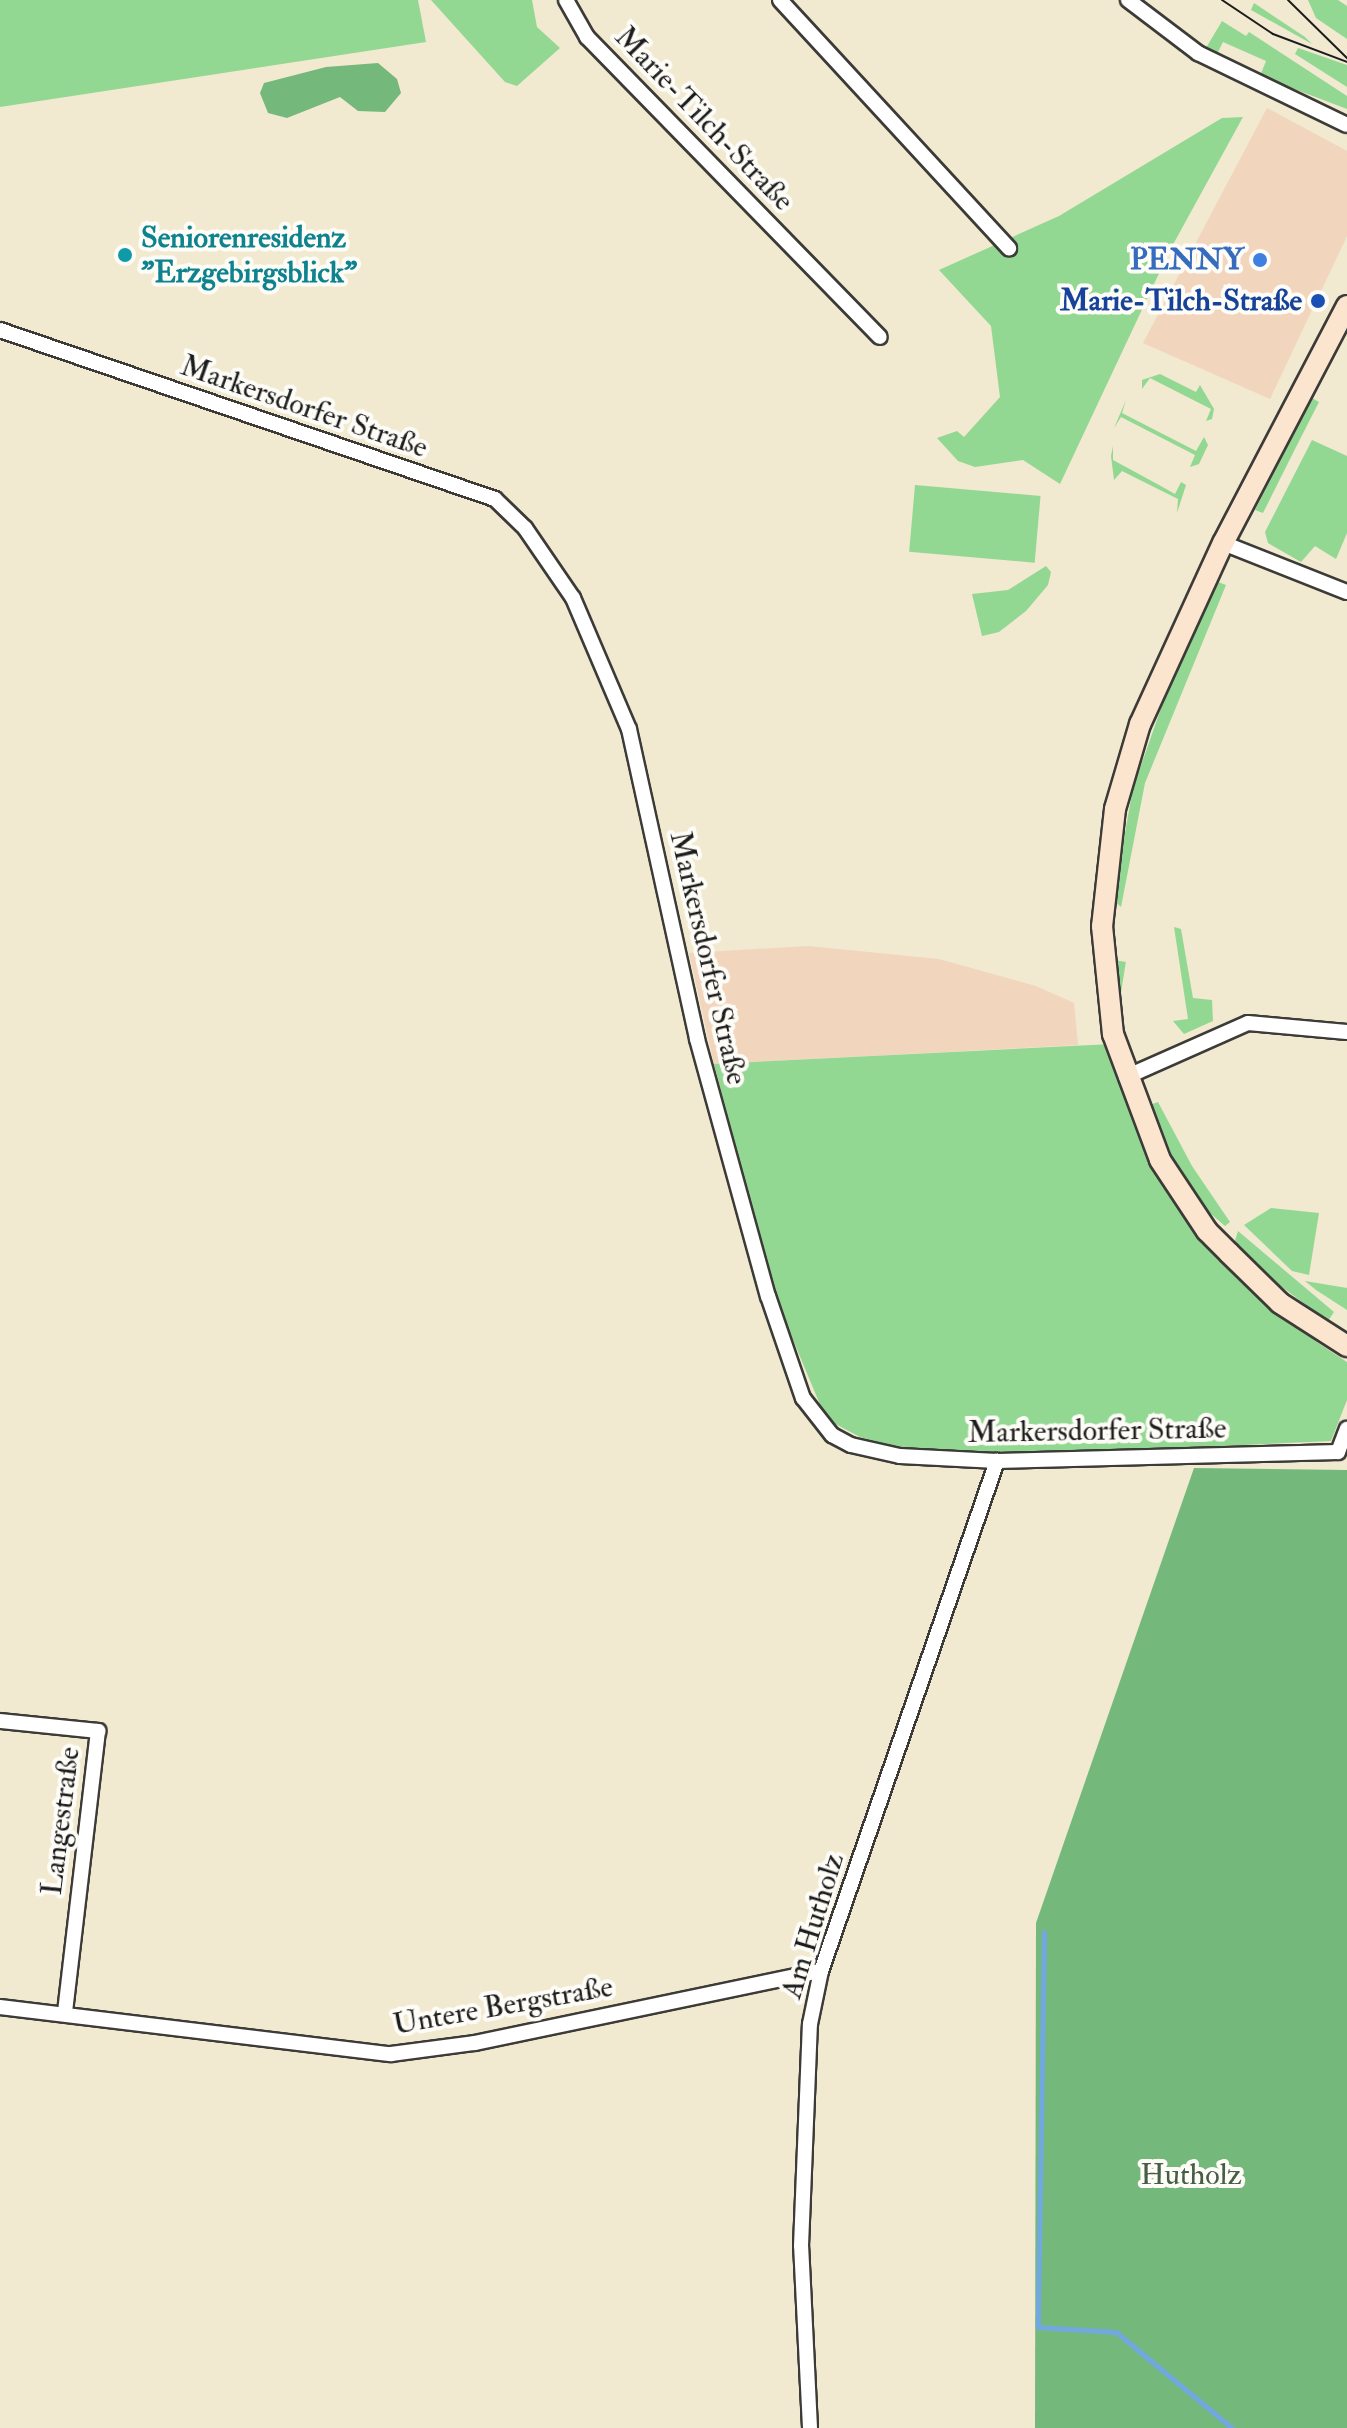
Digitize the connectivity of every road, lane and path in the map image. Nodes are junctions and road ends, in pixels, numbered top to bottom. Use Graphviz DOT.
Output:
graph roads {
  1 [pos="566,0"];
  2 [pos="780,0"];
  3 [pos="1128,0"];
  4 [pos="1347,125"];
  5 [pos="1009,248"];
  6 [pos="1347,306"];
  7 [pos="0,330"];
  8 [pos="880,337"];
  9 [pos="1223,543"];
  10 [pos="1347,592"];
  11 [pos="1347,1032"];
  12 [pos="1126,1077"];
  13 [pos="1347,1346"];
  14 [pos="1347,1429"];
  15 [pos="997,1461"];
  16 [pos="0,1721"];
  17 [pos="821,1971"];
  18 [pos="0,2007"];
  19 [pos="65,2014"];
  20 [pos="810,2428"];
  1 -- 8 [label="street, Marie-Tilch-Straße"];
  2 -- 5 [label="street"];
  3 -- 4 [label="street"];
  6 -- 9 [label="main road"];
  7 -- 15 [label="street, Markersdorfer Straße"];
  9 -- 10 [label="street"];
  9 -- 12 [label="main road"];
  11 -- 12 [label="street"];
  12 -- 13 [label="main road"];
  14 -- 15 [label="street, Markersdorfer Straße"];
  15 -- 17 [label="street, Am Hutholz"];
  16 -- 19 [label="street, Langestraße"];
  17 -- 19 [label="street, Untere Bergstraße"];
  17 -- 20 [label="street, Am Hutholz"];
  18 -- 19 [label="street, Untere Bergstraße"];
}
